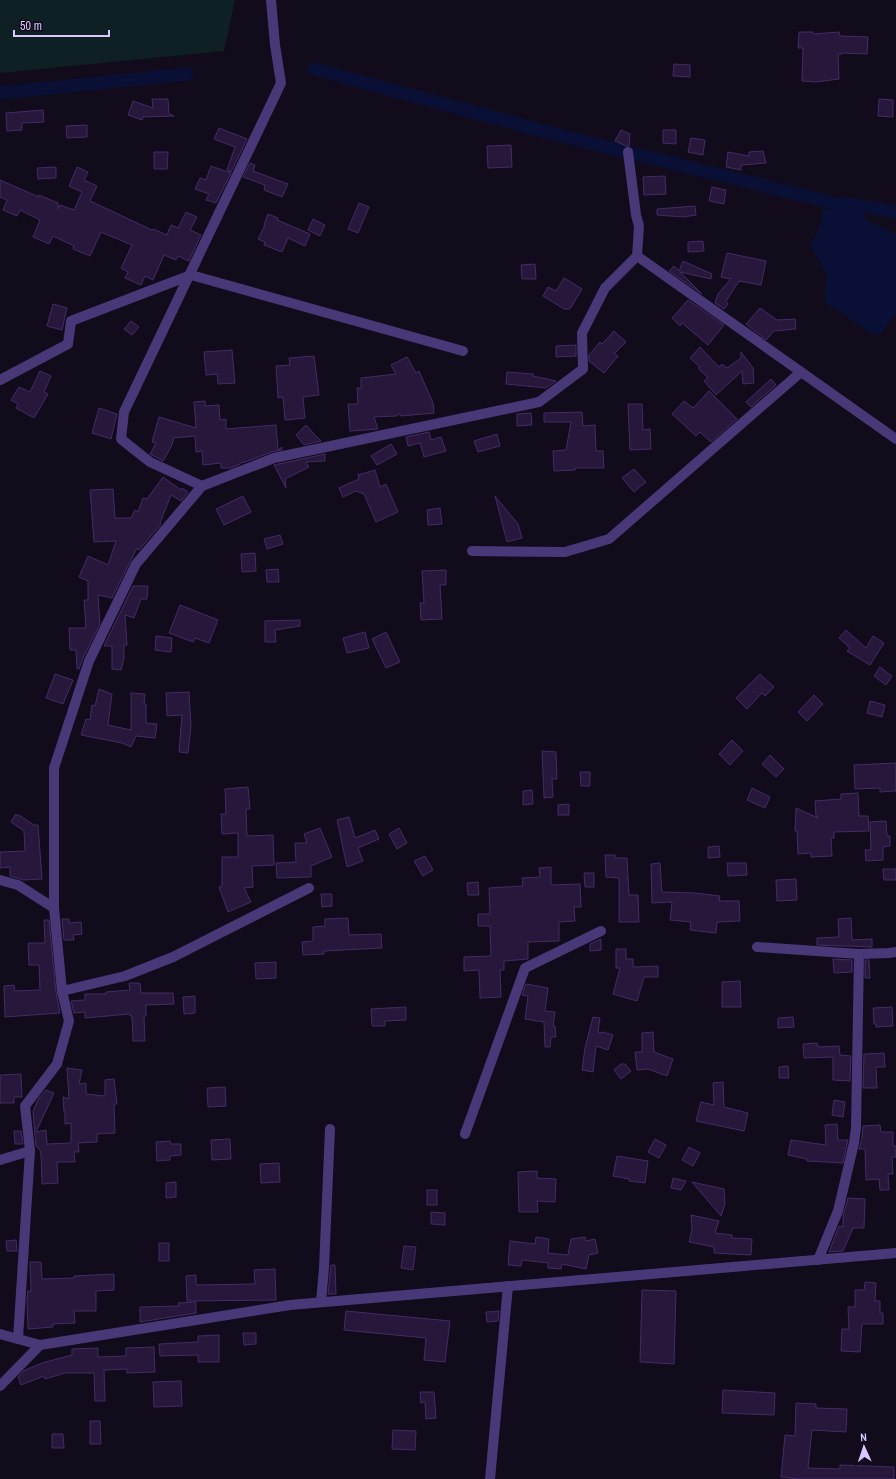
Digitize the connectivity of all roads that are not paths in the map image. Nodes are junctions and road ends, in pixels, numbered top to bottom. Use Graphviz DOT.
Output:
graph roads {
  1 [pos="271,0"];
  2 [pos="628,152"];
  3 [pos="637,256"];
  4 [pos="191,275"];
  5 [pos="463,352"];
  6 [pos="801,372"];
  7 [pos="0,380"];
  8 [pos="896,439"];
  9 [pos="202,486"];
  10 [pos="472,551"];
  11 [pos="0,880"];
  12 [pos="310,888"];
  13 [pos="54,908"];
  14 [pos="601,931"];
  15 [pos="757,947"];
  16 [pos="896,952"];
  17 [pos="859,954"];
  18 [pos="62,991"];
  19 [pos="330,1129"];
  20 [pos="465,1134"];
  21 [pos="30,1151"];
  22 [pos="0,1160"];
  23 [pos="896,1253"];
  24 [pos="818,1260"];
  25 [pos="508,1286"];
  26 [pos="321,1302"];
  27 [pos="0,1334"];
  28 [pos="18,1339"];
  29 [pos="40,1345"];
  30 [pos="0,1386"];
  31 [pos="490,1479"];
  1 -- 4 [label="street"];
  2 -- 3 [label="street"];
  3 -- 6 [label="street"];
  3 -- 9 [label="street"];
  4 -- 5 [label="street"];
  4 -- 7 [label="street"];
  4 -- 9 [label="street"];
  6 -- 8 [label="street"];
  6 -- 10 [label="street"];
  9 -- 13 [label="street"];
  11 -- 13 [label="street"];
  12 -- 18 [label="street"];
  13 -- 18 [label="street"];
  14 -- 20 [label="street"];
  15 -- 17 [label="street"];
  16 -- 17 [label="street"];
  17 -- 24 [label="street"];
  18 -- 21 [label="street"];
  19 -- 26 [label="street"];
  21 -- 22 [label="street"];
  21 -- 28 [label="street"];
  23 -- 24 [label="street"];
  24 -- 25 [label="street"];
  25 -- 26 [label="street"];
  25 -- 31 [label="street"];
  26 -- 29 [label="street"];
  27 -- 28 [label="street"];
  28 -- 29 [label="street"];
  29 -- 30 [label="street"];
}
